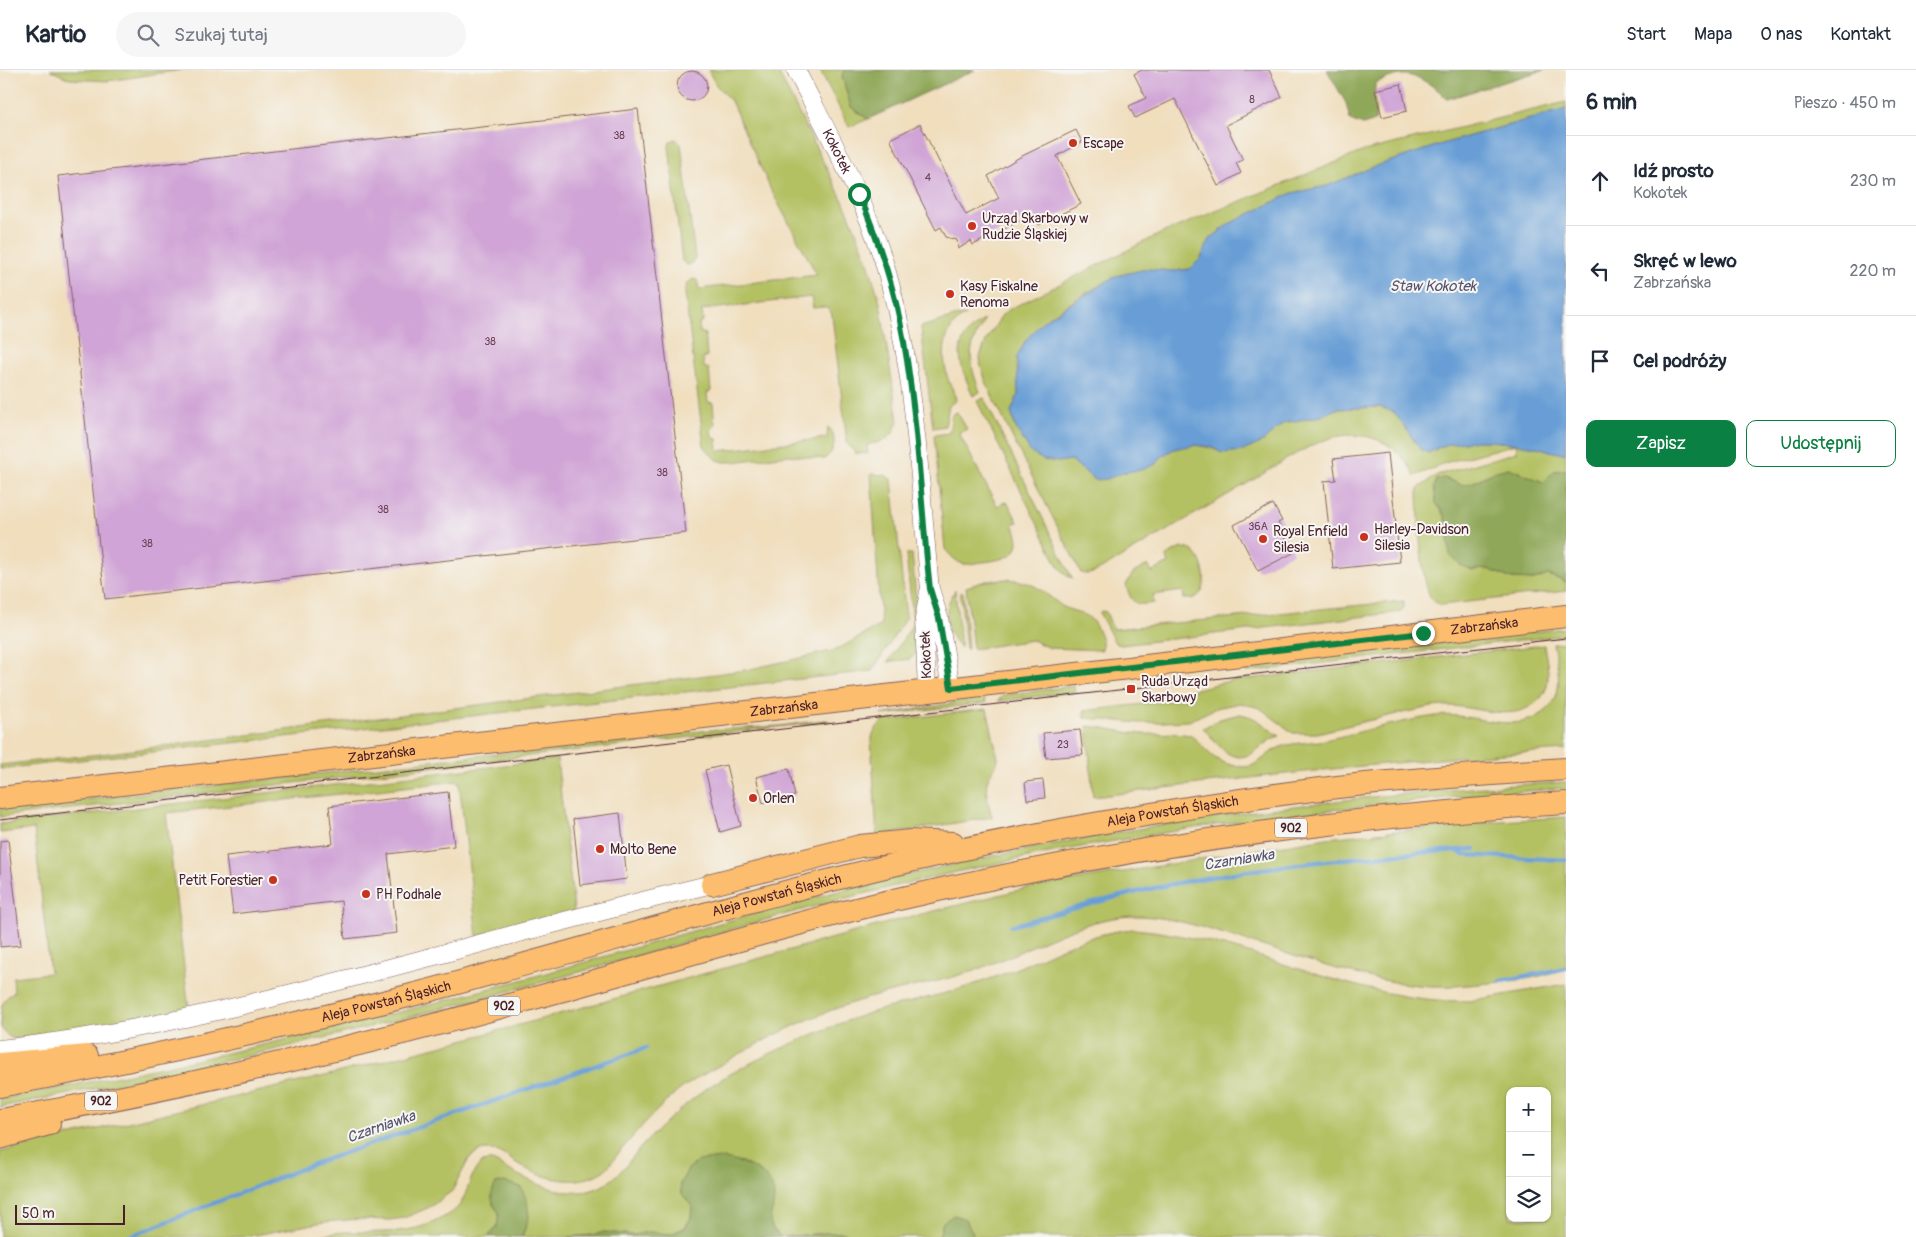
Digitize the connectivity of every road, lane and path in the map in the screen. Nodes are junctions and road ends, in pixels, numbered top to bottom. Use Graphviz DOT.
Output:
graph roads {
  1 [pos="796,70"];
  2 [pos="930,589"];
  3 [pos="1566,616"];
  4 [pos="951,688"];
  5 [pos="927,691"];
  6 [pos="1566,769"];
  7 [pos="0,798"];
  8 [pos="1566,803"];
  9 [pos="984,844"];
  10 [pos="712,884"];
  11 [pos="222,1041"];
  12 [pos="0,1049"];
  13 [pos="0,1064"];
  14 [pos="201,1080"];
  15 [pos="0,1086"];
  16 [pos="0,1120"];
  17 [pos="0,1138"];
  1 -- 2 [label="street, Kokotek"];
  2 -- 4 [label="street, Kokotek"];
  2 -- 5 [label="street, Kokotek"];
  3 -- 4 [label="main road, Zabrzańska"];
  4 -- 5 [label="main road, Zabrzańska"];
  5 -- 7 [label="main road, Zabrzańska"];
  6 -- 9 [label="main road, Aleja Powstań Śląskich"];
  8 -- 14 [label="main road, 902"];
  9 -- 10 [label="main road"];
  9 -- 11 [label="main road, Aleja Powstań Śląskich"];
  10 -- 12 [label="street"];
  11 -- 13 [label="main road"];
  11 -- 15 [label="main road, Aleja Powstań Śląskich"];
  14 -- 16 [label="main road, 902"];
  14 -- 17 [label="main road"];
}
